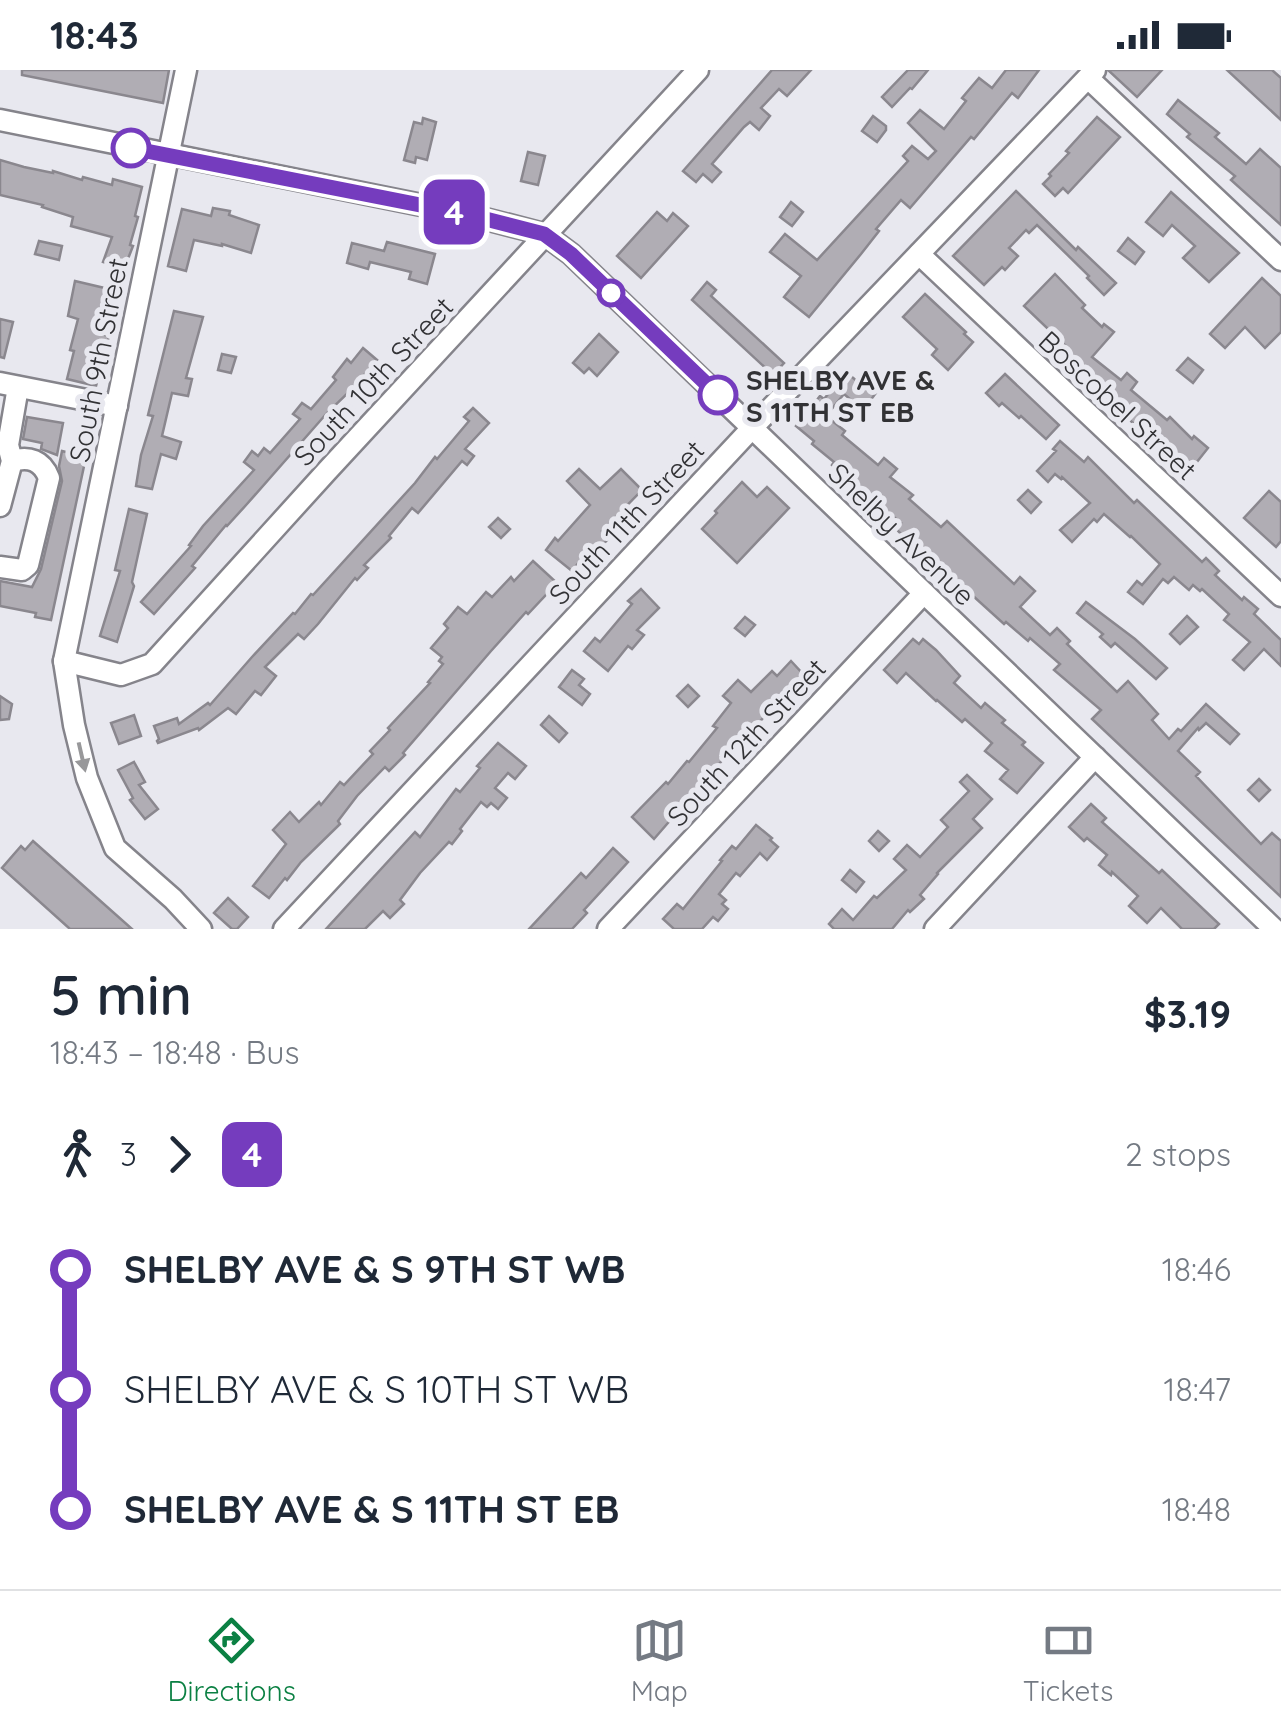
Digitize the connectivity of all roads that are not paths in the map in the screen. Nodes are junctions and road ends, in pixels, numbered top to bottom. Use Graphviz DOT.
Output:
graph roads {
  1 [pos="186,70"];
  2 [pos="698,70"];
  3 [pos="1091,74"];
  4 [pos="0,120"];
  5 [pos="167,155"];
  6 [pos="544,234"];
  7 [pos="919,254"];
  8 [pos="1281,260"];
  9 [pos="9,385"];
  10 [pos="117,406"];
  11 [pos="752,428"];
  12 [pos="12,462"];
  13 [pos="0,506"];
  14 [pos="0,568"];
  15 [pos="924,593"];
  16 [pos="1281,596"];
  17 [pos="64,661"];
  18 [pos="1094,757"];
  19 [pos="1272,923"];
  20 [pos="201,929"];
  21 [pos="284,929"];
  22 [pos="608,929"];
  23 [pos="935,929"];
  1 -- 5 [label="street, South 9th Street"];
  2 -- 6 [label="street, South 10th Street"];
  3 -- 7 [label="street, South 11th Street"];
  3 -- 8 [label="street"];
  4 -- 5 [label="street, Shelby Avenue"];
  5 -- 6 [label="street, Shelby Avenue"];
  5 -- 10 [label="street, South 9th Street"];
  6 -- 11 [label="street, Shelby Avenue"];
  6 -- 17 [label="street, South 10th Street"];
  7 -- 11 [label="street, South 11th Street"];
  7 -- 16 [label="street, Boscobel Street"];
  9 -- 10 [label="street"];
  9 -- 12 [label="street"];
  10 -- 17 [label="street, South 9th Street"];
  11 -- 15 [label="street, Shelby Avenue"];
  11 -- 21 [label="street, South 11th Street"];
  12 -- 13 [label="street"];
  12 -- 14 [label="street"];
  15 -- 18 [label="street, Shelby Avenue"];
  15 -- 22 [label="street, South 12th Street"];
  17 -- 20 [label="street, one-way"];
  18 -- 19 [label="street, Shelby Avenue"];
  18 -- 23 [label="street"];
}
